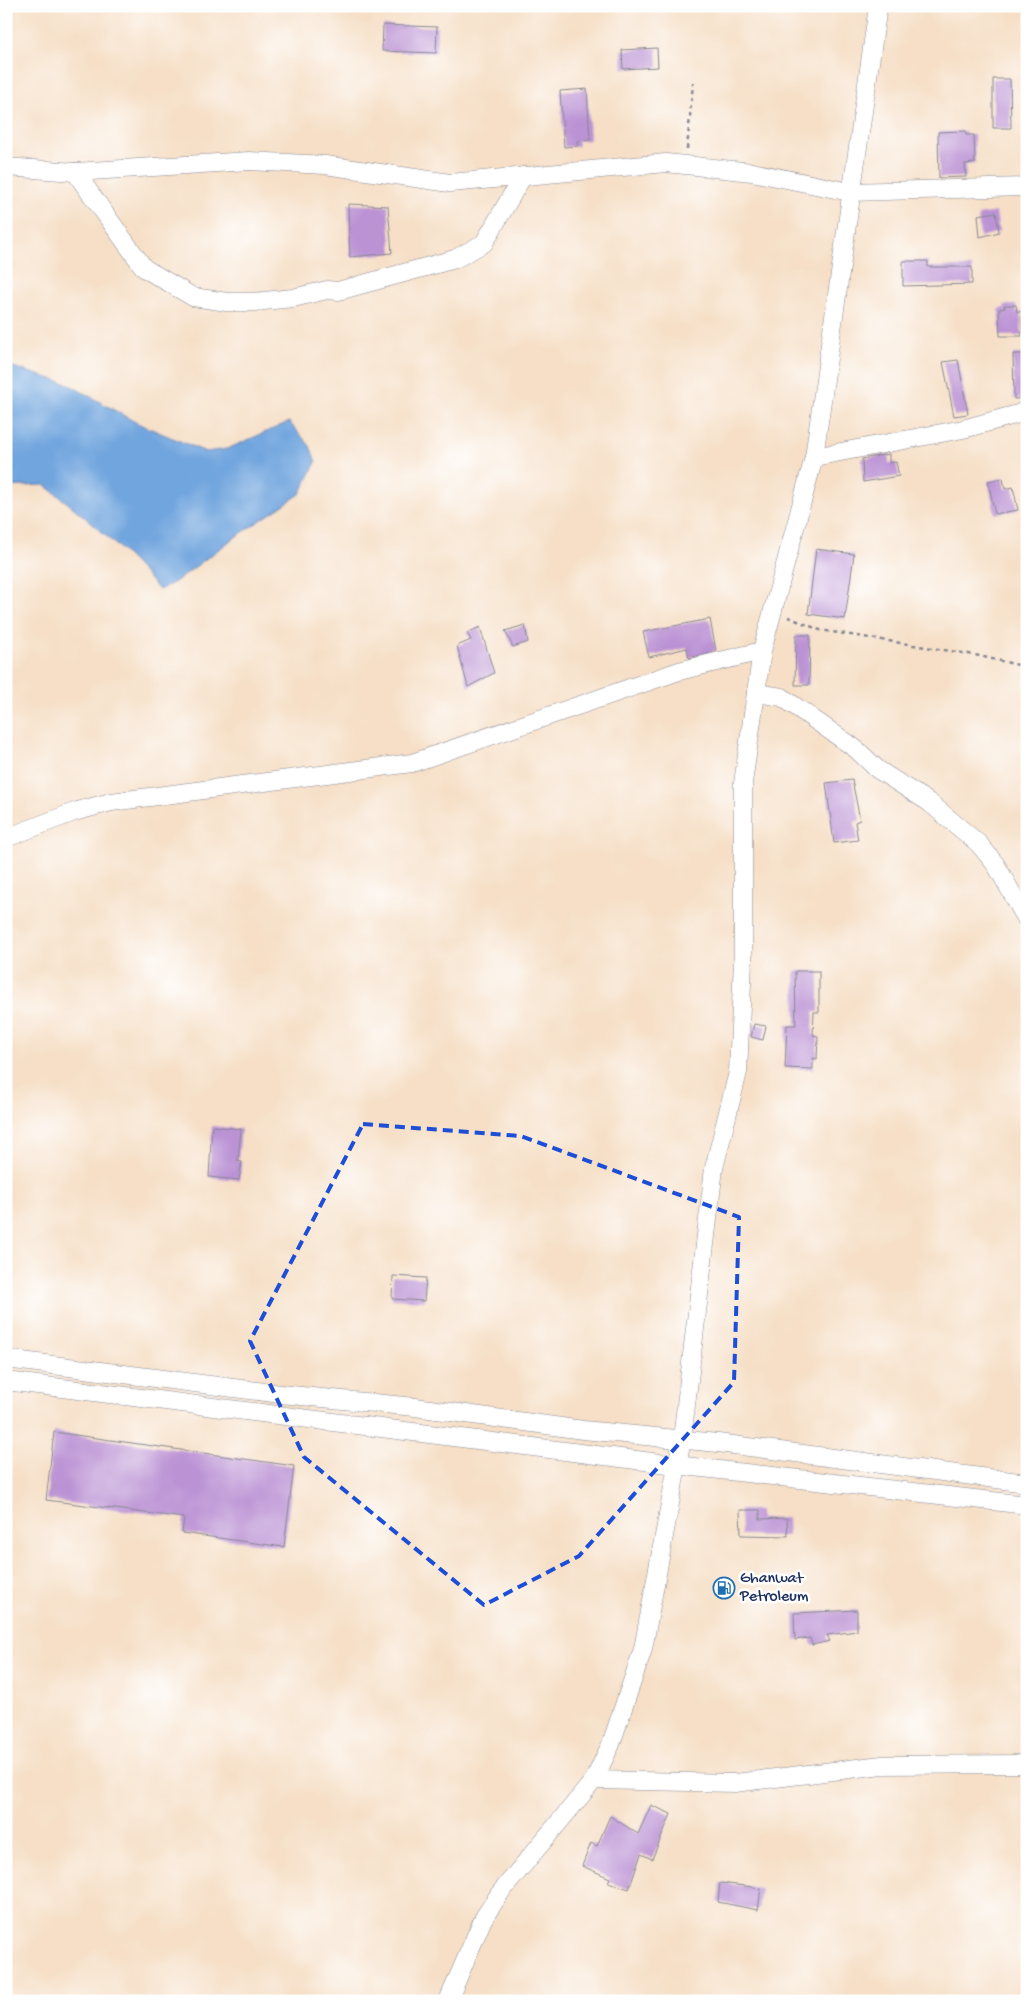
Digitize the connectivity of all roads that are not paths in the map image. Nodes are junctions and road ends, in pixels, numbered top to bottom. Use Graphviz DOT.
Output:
graph roads {
  1 [pos="878,6"];
  2 [pos="6,167"];
  3 [pos="75,172"];
  4 [pos="523,176"];
  5 [pos="1027,187"];
  6 [pos="850,192"];
  7 [pos="1027,409"];
  8 [pos="814,456"];
  9 [pos="762,651"];
  10 [pos="756,693"];
  11 [pos="6,838"];
  12 [pos="1027,920"];
  13 [pos="6,1359"];
  14 [pos="6,1381"];
  15 [pos="682,1439"];
  16 [pos="676,1465"];
  17 [pos="1027,1483"];
  18 [pos="1027,1505"];
  19 [pos="1027,1764"];
  20 [pos="594,1780"];
  21 [pos="448,2001"];
  1 -- 6 [label="street"];
  2 -- 3 [label="street"];
  3 -- 4 [label="street"];
  3 -- 4 [label="street"];
  4 -- 6 [label="street"];
  5 -- 6 [label="street"];
  6 -- 8 [label="street"];
  7 -- 8 [label="street"];
  8 -- 9 [label="street"];
  9 -- 10 [label="street"];
  9 -- 11 [label="street"];
  10 -- 12 [label="street"];
  10 -- 15 [label="street"];
  13 -- 15 [label="street"];
  14 -- 16 [label="street"];
  15 -- 16 [label="street"];
  15 -- 17 [label="street"];
  16 -- 18 [label="street"];
  16 -- 20 [label="street"];
  19 -- 20 [label="street"];
  20 -- 21 [label="street"];
}
